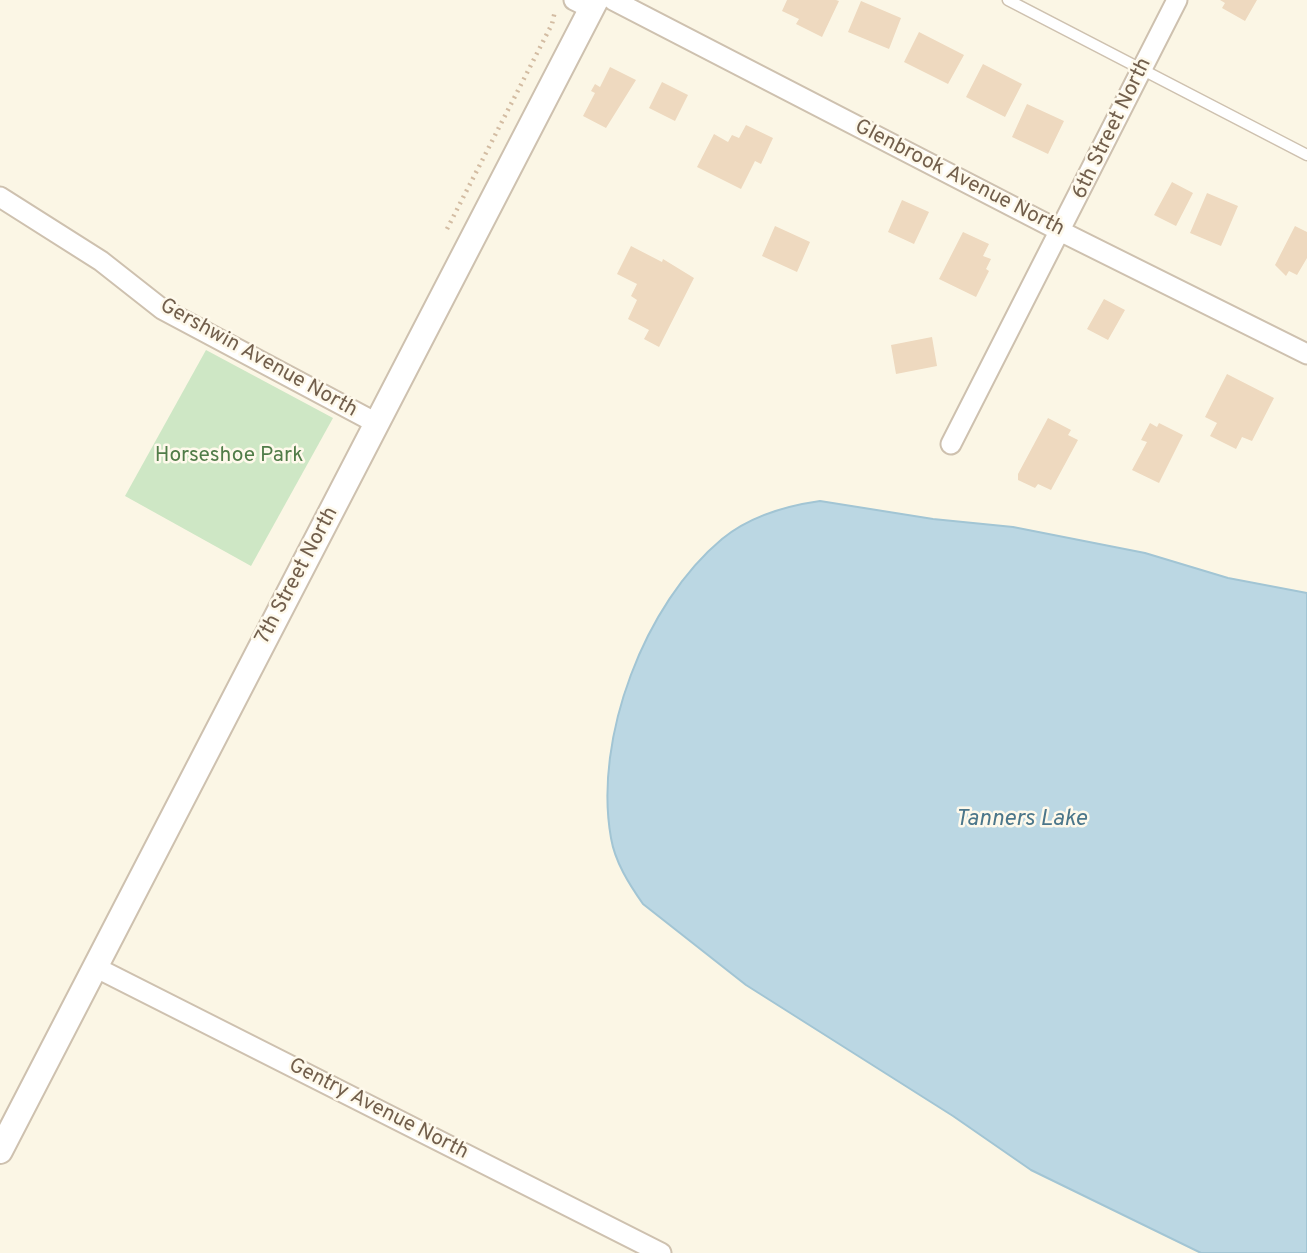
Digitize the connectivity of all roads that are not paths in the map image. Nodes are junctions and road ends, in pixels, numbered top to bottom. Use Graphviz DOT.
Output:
graph roads {
  1 [pos="1008,0"];
  2 [pos="1177,0"];
  3 [pos="594,2"];
  4 [pos="1142,70"];
  5 [pos="1307,155"];
  6 [pos="0,197"];
  7 [pos="1062,232"];
  8 [pos="1307,354"];
  9 [pos="378,424"];
  10 [pos="951,444"];
  11 [pos="95,967"];
  12 [pos="0,1151"];
  13 [pos="661,1253"];
  1 -- 4 [label="lane"];
  2 -- 4 [label="street, 6th Street North"];
  3 -- 7 [label="street, Glenbrook Avenue North"];
  3 -- 9 [label="street, 7th Street North"];
  4 -- 5 [label="lane"];
  4 -- 7 [label="street, 6th Street North"];
  6 -- 9 [label="street, Gershwin Avenue North"];
  7 -- 8 [label="street, Glenbrook Avenue North"];
  7 -- 10 [label="street, 6th Street North"];
  9 -- 11 [label="street, 7th Street North"];
  11 -- 12 [label="street, 7th Street North"];
  11 -- 13 [label="street, Gentry Avenue North"];
}
